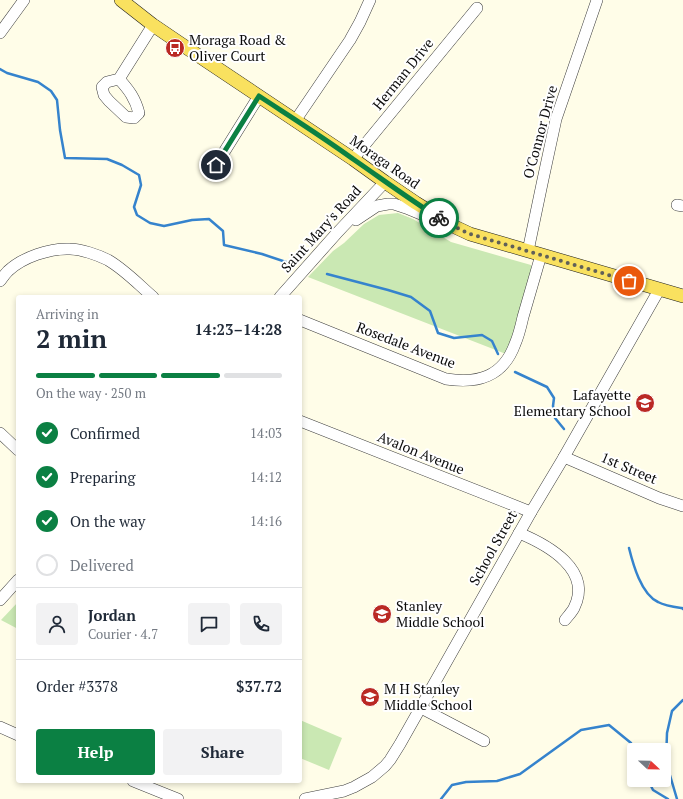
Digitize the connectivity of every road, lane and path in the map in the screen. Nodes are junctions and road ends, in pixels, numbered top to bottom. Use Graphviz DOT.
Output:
graph roads {
  1 [pos="24,0"];
  2 [pos="121,0"];
  3 [pos="370,0"];
  4 [pos="597,0"];
  5 [pos="477,8"];
  6 [pos="153,25"];
  7 [pos="0,33"];
  8 [pos="119,79"];
  9 [pos="259,96"];
  10 [pos="295,121"];
  11 [pos="353,159"];
  12 [pos="216,165"];
  13 [pos="385,182"];
  14 [pos="453,226"];
  15 [pos="336,234"];
  16 [pos="528,251"];
  17 [pos="541,255"];
  18 [pos="0,281"];
  19 [pos="659,290"];
  20 [pos="151,295"];
  21 [pos="282,295"];
  22 [pos="683,296"];
  23 [pos="302,321"];
  24 [pos="302,422"];
  25 [pos="0,433"];
  26 [pos="16,448"];
  27 [pos="564,457"];
  28 [pos="683,506"];
  29 [pos="531,512"];
  30 [pos="519,533"];
  31 [pos="16,582"];
  32 [pos="0,600"];
  33 [pos="565,620"];
  34 [pos="421,708"];
  35 [pos="0,728"];
  36 [pos="16,734"];
  37 [pos="484,741"];
  38 [pos="138,783"];
  39 [pos="178,799"];
  40 [pos="305,799"];
  1 -- 7 [label="street"];
  2 -- 6 [label="main road, Moraga Road"];
  3 -- 10 [label="street"];
  4 -- 16 [label="street, O'Connor Drive"];
  5 -- 11 [label="street, Herman Drive"];
  6 -- 8 [label="street"];
  6 -- 9 [label="main road, Moraga Road"];
  9 -- 10 [label="main road, Moraga Road"];
  9 -- 12 [label="street"];
  10 -- 11 [label="main road, Moraga Road"];
  11 -- 13 [label="main road, Moraga Road"];
  13 -- 14 [label="main road, Moraga Road"];
  13 -- 15 [label="street, Saint Mary's Road"];
  14 -- 15 [label="street"];
  14 -- 16 [label="main road, Moraga Road"];
  15 -- 21 [label="street, Saint Mary's Road"];
  16 -- 17 [label="main road, Moraga Road"];
  17 -- 19 [label="main road, Moraga Road"];
  17 -- 23 [label="street, Rosedale Avenue"];
  18 -- 20 [label="street"];
  19 -- 22 [label="main road, Moraga Road"];
  19 -- 27 [label="street, School Street"];
  24 -- 29 [label="street, Avalon Avenue"];
  25 -- 26 [label="street"];
  27 -- 28 [label="street, 1st Street"];
  27 -- 29 [label="street, School Street"];
  29 -- 30 [label="street, School Street"];
  30 -- 33 [label="street"];
  30 -- 34 [label="street, School Street"];
  31 -- 32 [label="street"];
  34 -- 37 [label="street"];
  34 -- 40 [label="street, School Street"];
  35 -- 36 [label="street"];
  38 -- 39 [label="street"];
}
